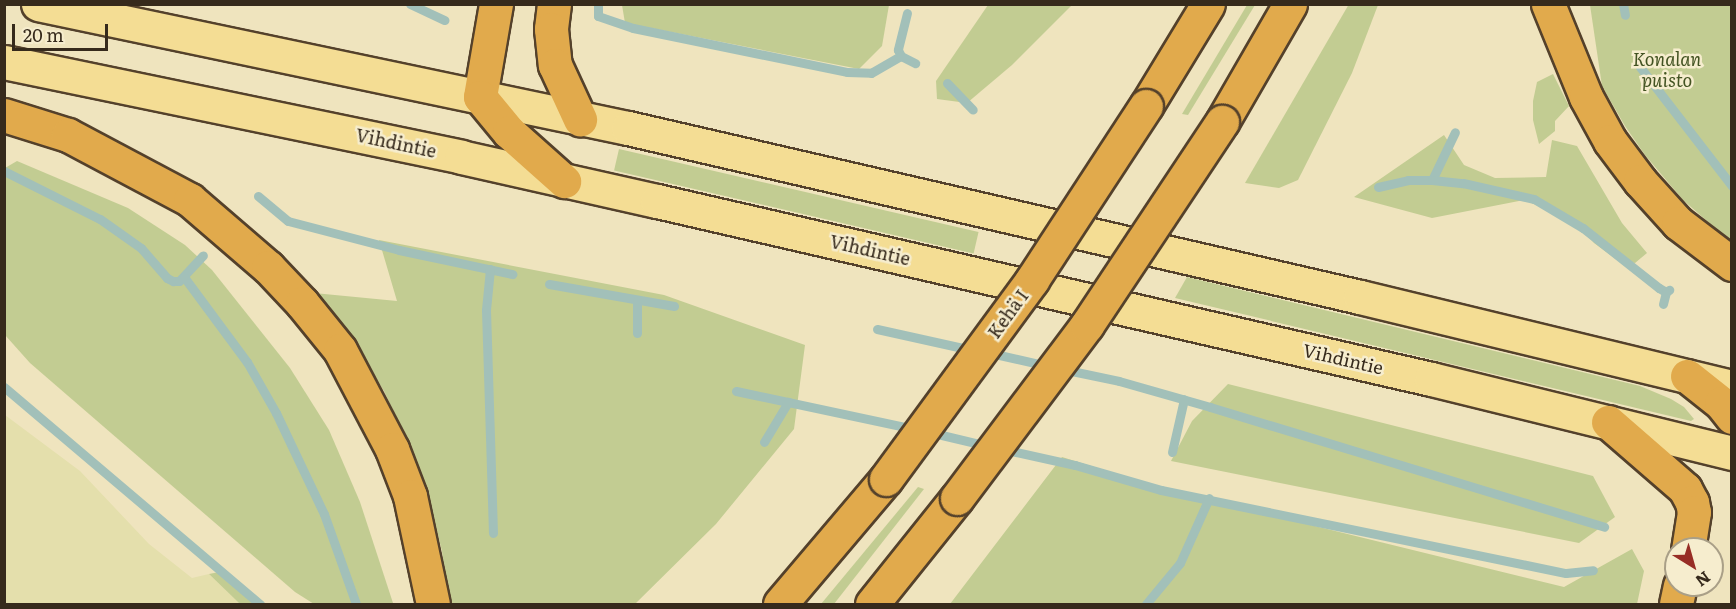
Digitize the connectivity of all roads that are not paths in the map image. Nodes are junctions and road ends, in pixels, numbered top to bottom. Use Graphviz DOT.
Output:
graph roads {
  1 [pos="38,4"];
  2 [pos="496,4"];
  3 [pos="554,4"];
  4 [pos="1208,4"];
  5 [pos="1290,4"];
  6 [pos="1552,17"];
  7 [pos="4,62"];
  8 [pos="480,98"];
  9 [pos="4,115"];
  10 [pos="580,119"];
  11 [pos="564,181"];
  12 [pos="1731,264"];
  13 [pos="1687,376"];
  14 [pos="1731,387"];
  15 [pos="1731,417"];
  16 [pos="1608,422"];
  17 [pos="1731,453"];
  18 [pos="1690,537"];
  19 [pos="433,604"];
  20 [pos="780,604"];
  21 [pos="872,604"];
  1 -- 8 [label="main road"];
  2 -- 8 [label="highway"];
  3 -- 10 [label="highway"];
  4 -- 20 [label="highway, Kehä I, bridge"];
  5 -- 21 [label="highway, bridge"];
  6 -- 12 [label="highway"];
  7 -- 11 [label="main road, Vihdintie"];
  8 -- 10 [label="main road"];
  8 -- 11 [label="highway"];
  9 -- 19 [label="highway"];
  10 -- 13 [label="main road"];
  11 -- 16 [label="main road, Vihdintie"];
  13 -- 14 [label="main road"];
  13 -- 15 [label="highway"];
  16 -- 17 [label="main road, Vihdintie"];
  16 -- 18 [label="highway"];
}
